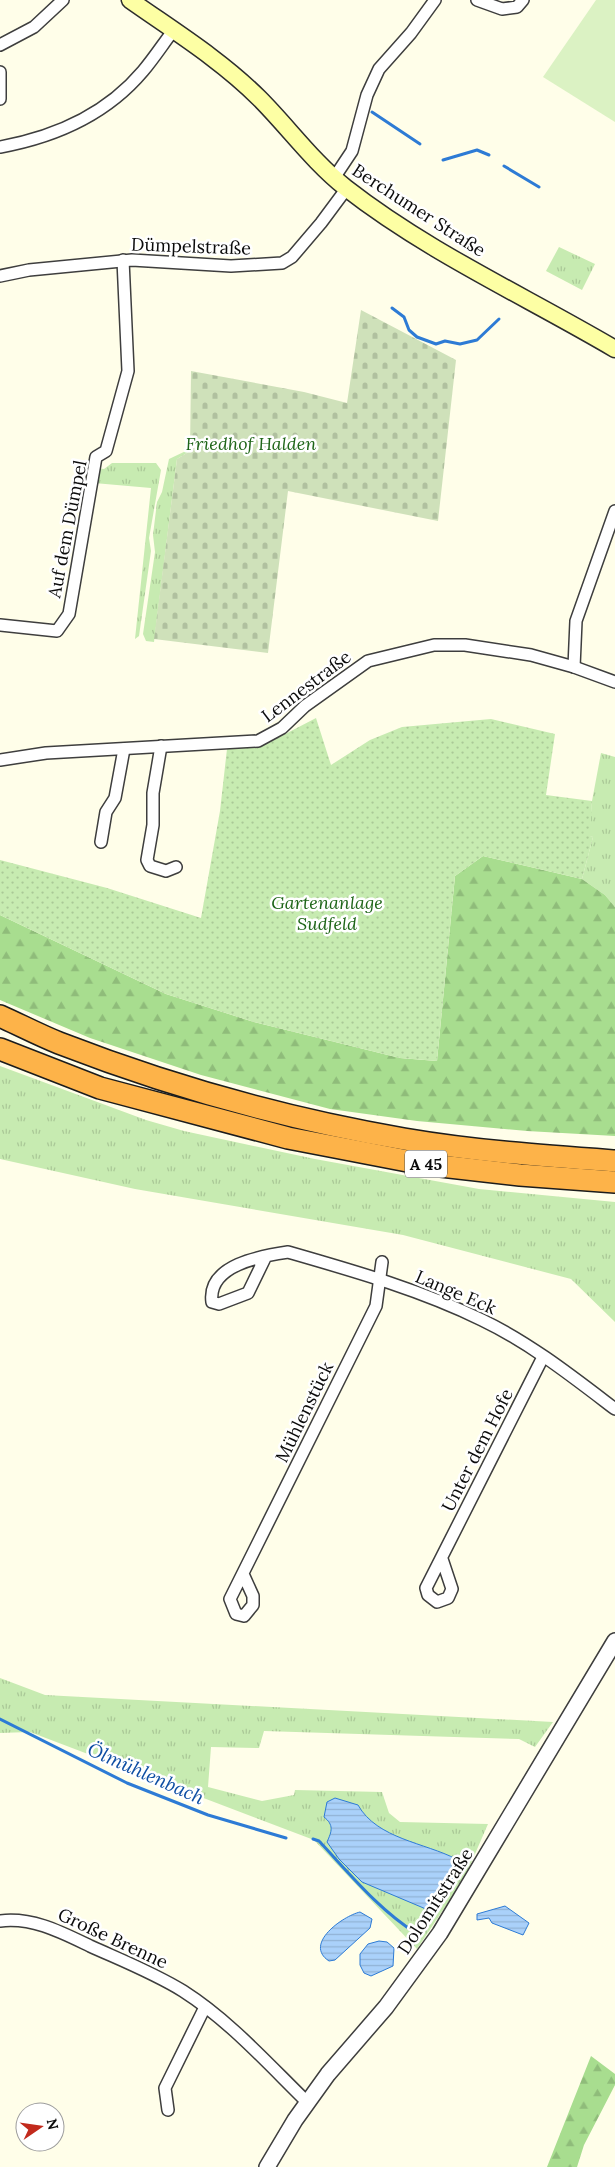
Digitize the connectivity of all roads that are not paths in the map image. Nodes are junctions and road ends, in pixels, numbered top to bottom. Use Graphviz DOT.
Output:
graph roads {
  1 [pos="63,0"];
  2 [pos="130,0"];
  3 [pos="435,0"];
  4 [pos="477,0"];
  5 [pos="523,0"];
  6 [pos="173,30"];
  7 [pos="0,45"];
  8 [pos="0,72"];
  9 [pos="0,99"];
  10 [pos="0,147"];
  11 [pos="341,183"];
  12 [pos="123,260"];
  13 [pos="0,276"];
  14 [pos="615,348"];
  15 [pos="615,511"];
  16 [pos="0,625"];
  17 [pos="574,667"];
  18 [pos="615,682"];
  19 [pos="161,746"];
  20 [pos="124,749"];
  21 [pos="0,760"];
  22 [pos="101,842"];
  23 [pos="176,867"];
  24 [pos="5,1018"];
  25 [pos="0,1049"];
  26 [pos="615,1161"];
  27 [pos="615,1182"];
  28 [pos="265,1258"];
  29 [pos="382,1262"];
  30 [pos="381,1280"];
  31 [pos="543,1357"];
  32 [pos="615,1409"];
  33 [pos="442,1559"];
  34 [pos="243,1574"];
  35 [pos="615,1641"];
  36 [pos="0,1920"];
  37 [pos="205,2007"];
  38 [pos="308,2103"];
  39 [pos="168,2110"];
  40 [pos="267,2167"];
  1 -- 7 [label="street"];
  2 -- 6 [label="main road, Berchumer Straße"];
  3 -- 11 [label="street, Dümpelstraße"];
  4 -- 5 [label="street"];
  6 -- 10 [label="street"];
  6 -- 11 [label="main road, Berchumer Straße"];
  8 -- 9 [label="street"];
  11 -- 12 [label="street, Dümpelstraße"];
  11 -- 14 [label="main road, Berchumer Straße"];
  12 -- 13 [label="street, Dümpelstraße"];
  12 -- 16 [label="street, Auf dem Dümpel"];
  15 -- 17 [label="street"];
  17 -- 18 [label="street, Lennestraße"];
  17 -- 19 [label="street, Lennestraße"];
  19 -- 20 [label="street, Lennestraße"];
  19 -- 23 [label="street"];
  20 -- 21 [label="street, Lennestraße"];
  20 -- 22 [label="street"];
  24 -- 26 [label="highway, A 45"];
  25 -- 27 [label="highway, A 45"];
  28 -- 28 [label="street, Lange Eck"];
  28 -- 30 [label="street, Lange Eck"];
  29 -- 30 [label="street, Mühlenstück"];
  30 -- 31 [label="street, Lange Eck"];
  30 -- 34 [label="street, Mühlenstück"];
  31 -- 32 [label="street, Lange Eck"];
  31 -- 33 [label="street, Unter dem Hofe"];
  35 -- 38 [label="street, Dolomitstraße"];
  36 -- 37 [label="street, Große Brenne"];
  37 -- 38 [label="street, Große Brenne"];
  37 -- 39 [label="street"];
  38 -- 40 [label="street, Dolomitstraße"];
}
